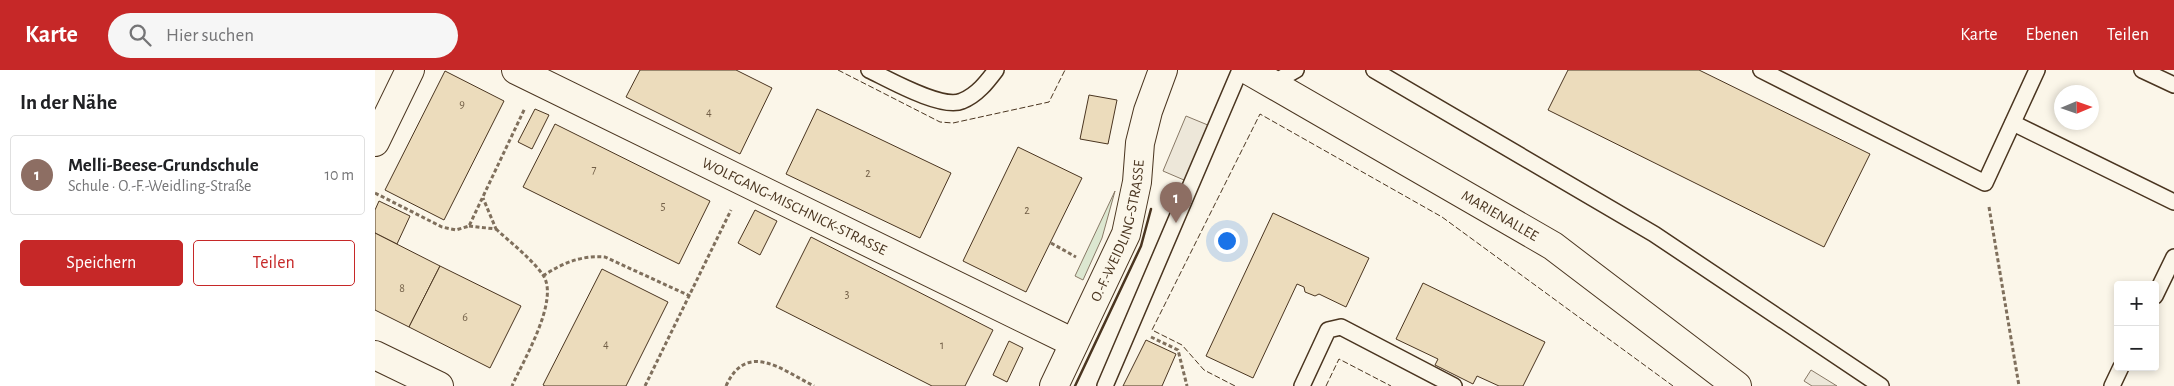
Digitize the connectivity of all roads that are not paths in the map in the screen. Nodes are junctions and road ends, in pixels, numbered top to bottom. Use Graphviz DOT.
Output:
graph roads {
  1 [pos="411,70"];
  2 [pos="869,70"];
  3 [pos="996,70"];
  4 [pos="1163,70"];
  5 [pos="1240,70"];
  6 [pos="1248,70"];
  7 [pos="1296,70"];
  8 [pos="1374,70"];
  9 [pos="1761,70"];
  10 [pos="2037,70"];
  11 [pos="2142,70"];
  12 [pos="527,75"];
  13 [pos="1271,84"];
  14 [pos="2174,86"];
  15 [pos="2013,123"];
  16 [pos="375,142"];
  17 [pos="2174,202"];
  18 [pos="2174,257"];
  19 [pos="2159,288"];
  20 [pos="1074,343"];
  21 [pos="375,355"];
  22 [pos="2119,371"];
  23 [pos="439,386"];
  24 [pos="1054,386"];
  25 [pos="1105,386"];
  26 [pos="1302,386"];
  27 [pos="1454,386"];
  28 [pos="1737,386"];
  29 [pos="1881,386"];
  30 [pos="2112,386"];
  1 -- 16 [label="street"];
  2 -- 3 [label="lane"];
  4 -- 20 [label="street, O.-F.-WEIDLING-STRASSE"];
  5 -- 25 [label="lane"];
  6 -- 13 [label="street, MARIENALLEE"];
  7 -- 13 [label="lane"];
  8 -- 29 [label="lane"];
  9 -- 15 [label="lane"];
  10 -- 15 [label="lane"];
  11 -- 14 [label="lane"];
  12 -- 20 [label="street, WOLFGANG-MISCHNICK-STRASSE"];
  13 -- 28 [label="street, MARIENALLEE"];
  15 -- 17 [label="lane"];
  18 -- 19 [label="lane"];
  20 -- 24 [label="street, O.-F.-WEIDLING-STRASSE"];
  21 -- 23 [label="street"];
  22 -- 30 [label="lane"];
  26 -- 27 [label="lane"];
}
